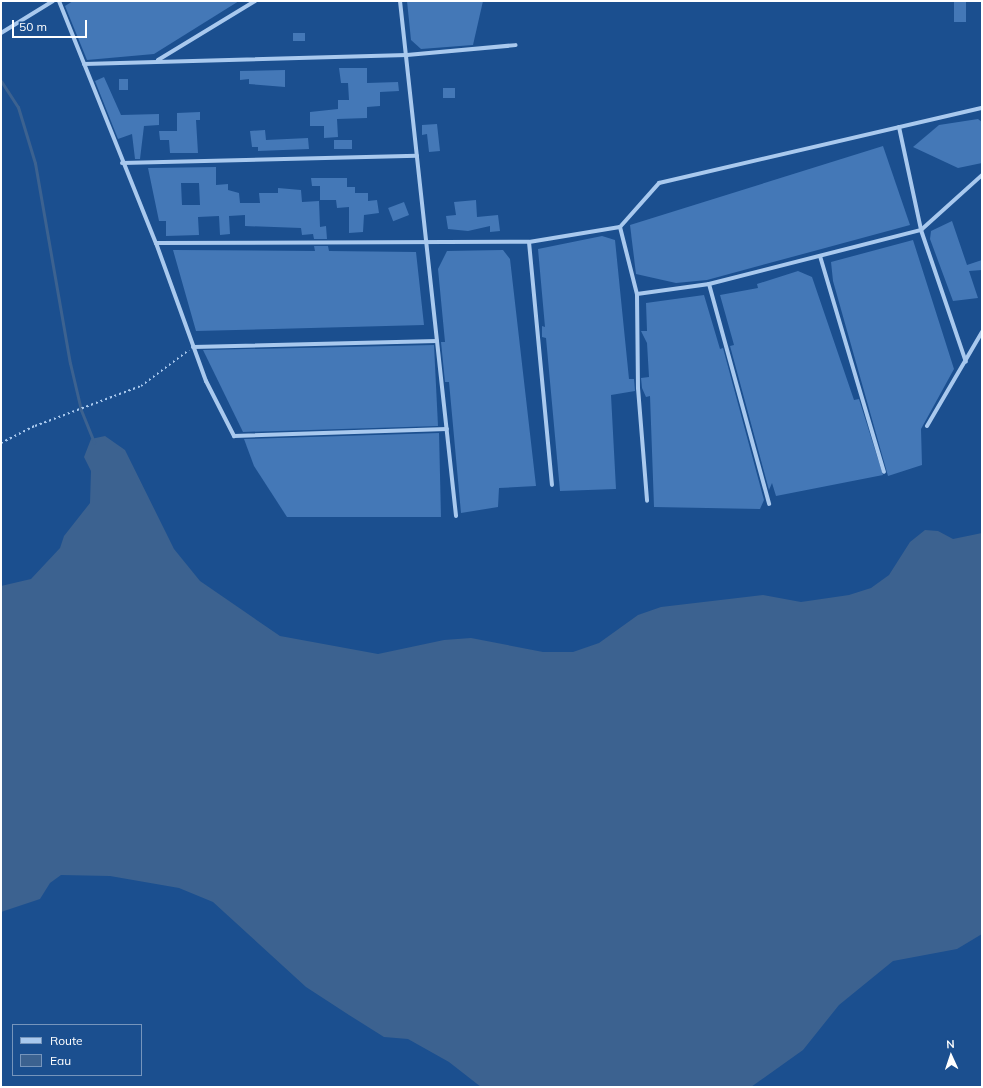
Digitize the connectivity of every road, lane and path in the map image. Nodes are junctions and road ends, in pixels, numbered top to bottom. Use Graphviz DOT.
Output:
graph roads {
  1 [pos="53,1"];
  2 [pos="59,1"];
  3 [pos="255,1"];
  4 [pos="400,1"];
  5 [pos="1,33"];
  6 [pos="516,45"];
  7 [pos="407,55"];
  8 [pos="158,60"];
  9 [pos="84,64"];
  10 [pos="982,108"];
  11 [pos="899,127"];
  12 [pos="417,156"];
  13 [pos="122,163"];
  14 [pos="982,175"];
  15 [pos="620,227"];
  16 [pos="921,230"];
  17 [pos="425,240"];
  18 [pos="529,242"];
  19 [pos="156,243"];
  20 [pos="820,256"];
  21 [pos="709,284"];
  22 [pos="637,294"];
  23 [pos="982,332"];
  24 [pos="437,341"];
  25 [pos="193,347"];
  26 [pos="966,362"];
  27 [pos="927,426"];
  28 [pos="447,429"];
  29 [pos="1,443"];
  30 [pos="884,472"];
  31 [pos="552,485"];
  32 [pos="647,501"];
  33 [pos="769,504"];
  34 [pos="456,516"];
  1 -- 5 [label="street"];
  2 -- 9 [label="street"];
  3 -- 8 [label="street"];
  4 -- 7 [label="street"];
  6 -- 7 [label="street"];
  7 -- 8 [label="street"];
  7 -- 12 [label="street"];
  8 -- 9 [label="street"];
  9 -- 13 [label="street"];
  10 -- 11 [label="street"];
  11 -- 15 [label="street"];
  11 -- 16 [label="street"];
  12 -- 13 [label="street"];
  12 -- 17 [label="street"];
  13 -- 19 [label="street"];
  14 -- 16 [label="street"];
  15 -- 18 [label="street"];
  15 -- 22 [label="street"];
  16 -- 20 [label="street"];
  16 -- 26 [label="street"];
  17 -- 18 [label="street"];
  17 -- 19 [label="street"];
  17 -- 24 [label="street"];
  18 -- 31 [label="street"];
  19 -- 25 [label="street"];
  20 -- 21 [label="street"];
  20 -- 30 [label="street"];
  21 -- 22 [label="street"];
  21 -- 33 [label="street"];
  22 -- 32 [label="street"];
  23 -- 26 [label="street"];
  24 -- 25 [label="street"];
  24 -- 28 [label="street"];
  25 -- 28 [label="street"];
  25 -- 29 [label="path"];
  26 -- 27 [label="street"];
  28 -- 34 [label="street"];
}
